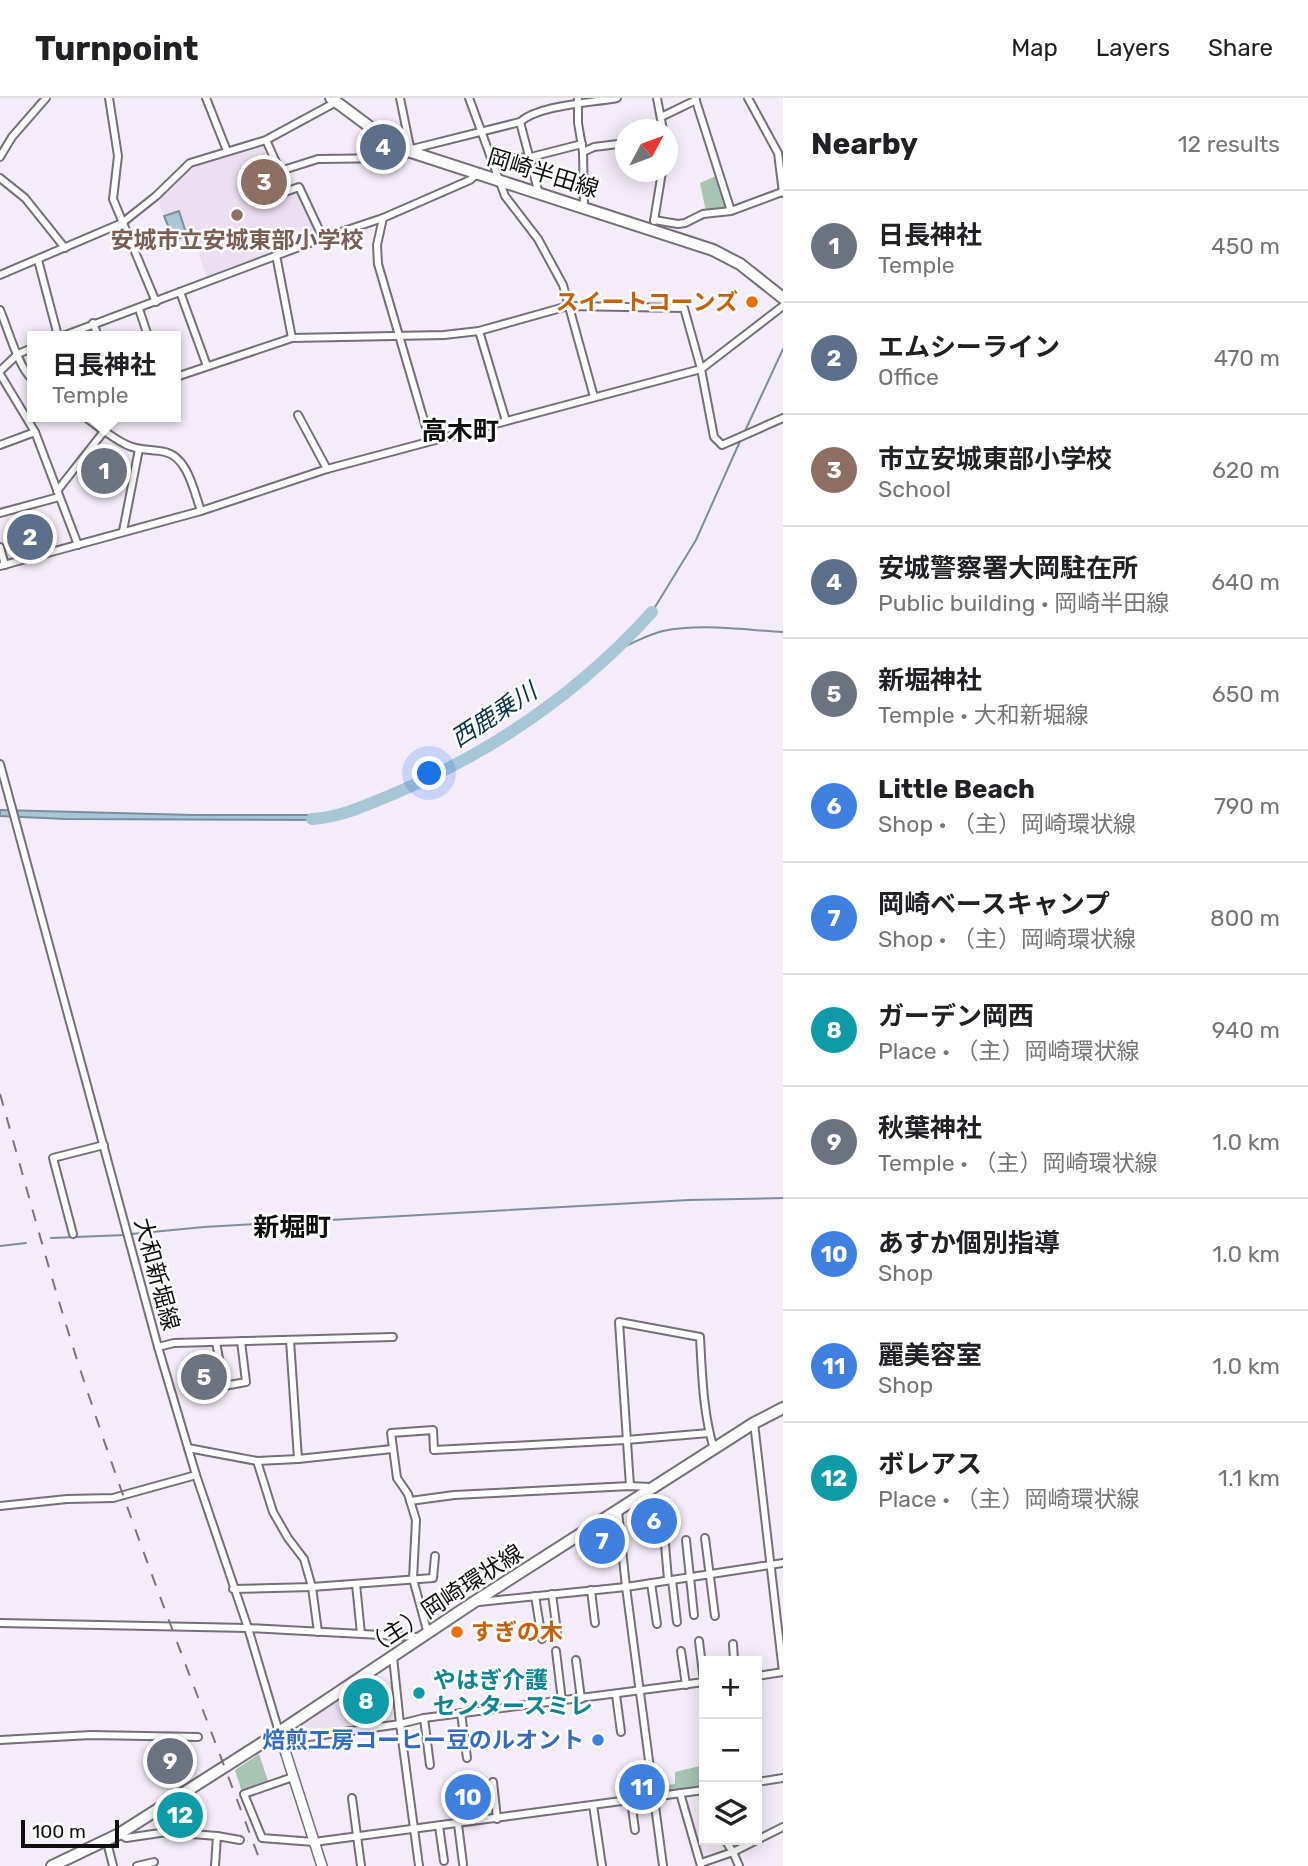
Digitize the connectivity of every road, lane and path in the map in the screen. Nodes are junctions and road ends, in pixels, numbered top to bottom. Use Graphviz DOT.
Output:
graph roads {
  1 [pos="46,98"];
  2 [pos="109,98"];
  3 [pos="206,98"];
  4 [pos="400,98"];
  5 [pos="469,98"];
  6 [pos="617,98"];
  7 [pos="657,98"];
  8 [pos="695,98"];
  9 [pos="748,98"];
  10 [pos="333,100"];
  11 [pos="579,102"];
  12 [pos="661,117"];
  13 [pos="520,122"];
  14 [pos="483,131"];
  15 [pos="266,140"];
  16 [pos="615,144"];
  17 [pos="583,148"];
  18 [pos="227,150"];
  19 [pos="411,150"];
  20 [pos="0,157"];
  21 [pos="531,157"];
  22 [pos="493,160"];
  23 [pos="279,171"];
  24 [pos="476,174"];
  25 [pos="0,178"];
  26 [pos="660,182"];
  27 [pos="502,183"];
  28 [pos="783,193"];
  29 [pos="539,194"];
  30 [pos="584,209"];
  31 [pos="731,211"];
  32 [pos="383,219"];
  33 [pos="121,223"];
  34 [pos="653,225"];
  35 [pos="323,238"];
  36 [pos="65,248"];
  37 [pos="276,255"];
  38 [pos="38,260"];
  39 [pos="0,275"];
  40 [pos="180,292"];
  41 [pos="783,298"];
  42 [pos="156,302"];
  43 [pos="568,306"];
  44 [pos="139,309"];
  45 [pos="0,310"];
  46 [pos="93,323"];
  47 [pos="57,331"];
  48 [pos="75,331"];
  49 [pos="96,331"];
  50 [pos="146,331"];
  51 [pos="479,331"];
  52 [pos="401,337"];
  53 [pos="292,338"];
  54 [pos="27,350"];
  55 [pos="18,354"];
  56 [pos="206,366"];
  57 [pos="701,369"];
  58 [pos="0,372"];
  59 [pos="27,374"];
  60 [pos="181,375"];
  61 [pos="594,397"];
  62 [pos="298,415"];
  63 [pos="783,418"];
  64 [pos="27,420"];
  65 [pos="506,421"];
  66 [pos="28,422"];
  67 [pos="93,422"];
  68 [pos="108,422"];
  69 [pos="105,429"];
  70 [pos="34,432"];
  71 [pos="430,441"];
  72 [pos="0,445"];
  73 [pos="139,449"];
  74 [pos="327,469"];
  75 [pos="58,494"];
  76 [pos="201,511"];
  77 [pos="0,513"];
  78 [pos="123,531"];
  79 [pos="78,545"];
  80 [pos="0,547"];
  81 [pos="2,566"];
  82 [pos="0,764"];
  83 [pos="104,1146"];
  84 [pos="73,1234"];
  85 [pos="393,1337"];
  86 [pos="290,1340"];
  87 [pos="241,1341"];
  88 [pos="216,1342"];
  89 [pos="158,1348"];
  90 [pos="783,1408"];
  91 [pos="754,1423"];
  92 [pos="709,1433"];
  93 [pos="626,1440"];
  94 [pos="188,1448"];
  95 [pos="391,1449"];
  96 [pos="714,1449"];
  97 [pos="299,1459"];
  98 [pos="257,1461"];
  99 [pos="196,1475"];
  100 [pos="630,1486"];
  101 [pos="655,1488"];
  102 [pos="410,1501"];
  103 [pos="0,1506"];
  104 [pos="618,1511"];
  105 [pos="705,1538"];
  106 [pos="685,1540"];
  107 [pos="665,1544"];
  108 [pos="435,1556"];
  109 [pos="783,1563"];
  110 [pos="770,1565"];
  111 [pos="709,1574"];
  112 [pos="691,1577"];
  113 [pos="413,1579"];
  114 [pos="670,1580"];
  115 [pos="651,1583"];
  116 [pos="356,1584"];
  117 [pos="312,1587"];
  118 [pos="626,1587"];
  119 [pos="233,1589"];
  120 [pos="591,1590"];
  121 [pos="552,1594"];
  122 [pos="535,1596"];
  123 [pos="474,1602"];
  124 [pos="694,1615"];
  125 [pos="715,1616"];
  126 [pos="677,1622"];
  127 [pos="0,1623"];
  128 [pos="595,1623"];
  129 [pos="657,1624"];
  130 [pos="248,1628"];
  131 [pos="318,1632"];
  132 [pos="557,1632"];
  133 [pos="361,1634"];
  134 [pos="425,1636"];
  135 [pos="542,1639"];
  136 [pos="699,1641"];
  137 [pos="733,1644"];
  138 [pos="556,1651"];
  139 [pos="681,1651"];
  140 [pos="701,1656"];
  141 [pos="734,1656"];
  142 [pos="393,1657"];
  143 [pos="576,1660"];
  144 [pos="783,1672"];
  145 [pos="762,1675"];
  146 [pos="699,1683"];
  147 [pos="686,1685"];
  148 [pos="640,1692"];
  149 [pos="616,1695"];
  150 [pos="581,1699"];
  151 [pos="562,1701"];
  152 [pos="461,1713"];
  153 [pos="424,1718"];
  154 [pos="400,1724"];
  155 [pos="621,1732"];
  156 [pos="198,1737"];
  157 [pos="280,1737"];
  158 [pos="0,1740"];
  159 [pos="467,1758"];
  160 [pos="430,1765"];
  161 [pos="293,1777"];
  162 [pos="783,1778"];
  163 [pos="762,1781"];
  164 [pos="493,1782"];
  165 [pos="699,1791"];
  166 [pos="680,1793"];
  167 [pos="654,1797"];
  168 [pos="352,1798"];
  169 [pos="631,1800"];
  170 [pos="593,1805"];
  171 [pos="496,1819"];
  172 [pos="458,1824"];
  173 [pos="439,1826"];
  174 [pos="783,1827"];
  175 [pos="415,1830"];
  176 [pos="635,1830"];
  177 [pos="118,1834"];
  178 [pos="217,1836"];
  179 [pos="357,1836"];
  180 [pos="240,1840"];
  181 [pos="107,1842"];
  182 [pos="314,1842"];
  183 [pos="729,1845"];
  184 [pos="733,1852"];
  185 [pos="444,1861"];
  186 [pos="154,1862"];
  187 [pos="59,1864"];
  188 [pos="463,1864"];
  189 [pos="701,1865"];
  190 [pos="113,1866"];
  191 [pos="137,1866"];
  192 [pos="215,1866"];
  193 [pos="322,1866"];
  194 [pos="361,1866"];
  195 [pos="419,1866"];
  196 [pos="602,1866"];
  197 [pos="663,1866"];
  198 [pos="739,1866"];
  1 -- 20 [label="street"];
  2 -- 33 [label="street"];
  3 -- 18 [label="street"];
  4 -- 19 [label="street"];
  5 -- 14 [label="street"];
  6 -- 11 [label="street"];
  7 -- 12 [label="street"];
  8 -- 12 [label="street"];
  8 -- 31 [label="street"];
  9 -- 28 [label="street"];
  10 -- 15 [label="street"];
  10 -- 19 [label="main road, 岡崎半田線"];
  11 -- 13 [label="street"];
  11 -- 17 [label="street"];
  13 -- 14 [label="street"];
  13 -- 21 [label="street"];
  14 -- 19 [label="street"];
  14 -- 22 [label="street"];
  15 -- 18 [label="street"];
  15 -- 23 [label="street"];
  16 -- 17 [label="street"];
  17 -- 21 [label="street"];
  17 -- 30 [label="street"];
  18 -- 33 [label="street"];
  19 -- 23 [label="street"];
  19 -- 24 [label="main road, 岡崎半田線"];
  21 -- 22 [label="street"];
  21 -- 29 [label="street"];
  22 -- 27 [label="street"];
  23 -- 35 [label="street"];
  24 -- 27 [label="main road, 岡崎半田線"];
  24 -- 32 [label="street"];
  25 -- 36 [label="street"];
  26 -- 34 [label="street"];
  27 -- 29 [label="main road, 岡崎半田線"];
  27 -- 43 [label="street"];
  28 -- 31 [label="street"];
  29 -- 30 [label="main road, 岡崎半田線"];
  30 -- 34 [label="main road, 岡崎半田線"];
  31 -- 34 [label="street"];
  32 -- 35 [label="street"];
  32 -- 52 [label="street"];
  33 -- 36 [label="street"];
  33 -- 42 [label="street"];
  34 -- 41 [label="main road, 岡崎半田線"];
  35 -- 37 [label="street"];
  36 -- 38 [label="street"];
  37 -- 40 [label="street"];
  37 -- 53 [label="street"];
  38 -- 39 [label="street"];
  38 -- 47 [label="street"];
  40 -- 42 [label="street"];
  40 -- 56 [label="street"];
  41 -- 57 [label="street"];
  42 -- 44 [label="street"];
  43 -- 51 [label="street"];
  43 -- 57 [label="street"];
  43 -- 61 [label="street"];
  44 -- 46 [label="street"];
  44 -- 50 [label="street"];
  45 -- 55 [label="street"];
  46 -- 48 [label="street"];
  46 -- 49 [label="street"];
  51 -- 52 [label="street"];
  51 -- 65 [label="street"];
  52 -- 53 [label="street"];
  52 -- 71 [label="street"];
  53 -- 56 [label="street"];
  54 -- 55 [label="street"];
  55 -- 58 [label="street"];
  55 -- 59 [label="street"];
  56 -- 60 [label="street"];
  57 -- 61 [label="street"];
  57 -- 63 [label="street"];
  58 -- 64 [label="street"];
  61 -- 65 [label="street"];
  62 -- 74 [label="street"];
  65 -- 71 [label="street"];
  66 -- 70 [label="street"];
  67 -- 69 [label="street"];
  68 -- 69 [label="street"];
  69 -- 73 [label="street"];
  69 -- 75 [label="street"];
  70 -- 72 [label="street"];
  70 -- 75 [label="street"];
  71 -- 74 [label="street"];
  73 -- 76 [label="street"];
  73 -- 78 [label="street"];
  74 -- 76 [label="street"];
  75 -- 77 [label="street"];
  75 -- 79 [label="street"];
  76 -- 78 [label="street"];
  78 -- 79 [label="street"];
  79 -- 81 [label="street"];
  80 -- 81 [label="street"];
  82 -- 83 [label="street, 大和新堀線"];
  83 -- 84 [label="street"];
  83 -- 89 [label="street, 大和新堀線"];
  85 -- 86 [label="street"];
  86 -- 87 [label="street"];
  86 -- 97 [label="street"];
  87 -- 88 [label="street"];
  87 -- 88 [label="street"];
  88 -- 89 [label="street"];
  89 -- 94 [label="street, 大和新堀線"];
  90 -- 91 [label="main road, （主）岡崎環状線"];
  91 -- 96 [label="main road, （主）岡崎環状線"];
  91 -- 110 [label="street"];
  92 -- 93 [label="street"];
  92 -- 93 [label="street"];
  92 -- 96 [label="street"];
  93 -- 95 [label="street"];
  93 -- 100 [label="street"];
  94 -- 98 [label="street"];
  94 -- 99 [label="street, 大和新堀線"];
  95 -- 97 [label="street"];
  95 -- 102 [label="street"];
  96 -- 101 [label="main road, （主）岡崎環状線"];
  97 -- 98 [label="street"];
  98 -- 117 [label="street"];
  99 -- 103 [label="street"];
  99 -- 119 [label="street, 大和新堀線"];
  100 -- 101 [label="street"];
  100 -- 102 [label="street"];
  101 -- 104 [label="main road, （主）岡崎環状線"];
  102 -- 113 [label="street"];
  104 -- 118 [label="street"];
  104 -- 123 [label="main road, （主）岡崎環状線"];
  105 -- 111 [label="street"];
  106 -- 112 [label="street"];
  107 -- 114 [label="street"];
  108 -- 113 [label="street"];
  109 -- 110 [label="street"];
  110 -- 111 [label="street"];
  110 -- 144 [label="street"];
  111 -- 112 [label="street"];
  111 -- 125 [label="street"];
  112 -- 114 [label="street"];
  112 -- 124 [label="street"];
  113 -- 116 [label="street"];
  113 -- 134 [label="street"];
  114 -- 115 [label="street"];
  114 -- 126 [label="street"];
  115 -- 118 [label="street"];
  115 -- 129 [label="street"];
  116 -- 117 [label="street"];
  116 -- 133 [label="street"];
  117 -- 119 [label="street"];
  117 -- 131 [label="street"];
  118 -- 120 [label="street"];
  118 -- 148 [label="street"];
  119 -- 130 [label="street, 大和新堀線"];
  120 -- 121 [label="street"];
  120 -- 128 [label="street"];
  121 -- 122 [label="street"];
  121 -- 132 [label="street"];
  122 -- 123 [label="street"];
  122 -- 135 [label="street"];
  123 -- 134 [label="main road, （主）岡崎環状線"];
  127 -- 130 [label="street"];
  130 -- 131 [label="street"];
  130 -- 157 [label="street, 大和新堀線"];
  131 -- 133 [label="street"];
  133 -- 134 [label="street"];
  134 -- 142 [label="main road, （主）岡崎環状線"];
  136 -- 140 [label="street"];
  137 -- 141 [label="street"];
  138 -- 151 [label="street"];
  139 -- 147 [label="street"];
  142 -- 154 [label="street"];
  142 -- 157 [label="main road, （主）岡崎環状線"];
  143 -- 150 [label="street"];
  144 -- 145 [label="street"];
  146 -- 147 [label="street"];
  147 -- 148 [label="street"];
  148 -- 149 [label="street"];
  148 -- 167 [label="street"];
  149 -- 150 [label="street"];
  149 -- 155 [label="street"];
  150 -- 151 [label="street"];
  151 -- 152 [label="street"];
  152 -- 153 [label="street"];
  152 -- 159 [label="street"];
  153 -- 154 [label="street"];
  153 -- 160 [label="street"];
  154 -- 157 [label="street"];
  154 -- 175 [label="street"];
  156 -- 158 [label="street"];
  157 -- 161 [label="street"];
  157 -- 177 [label="main road, （主）岡崎環状線"];
  161 -- 182 [label="street"];
  161 -- 182 [label="street"];
  162 -- 163 [label="street"];
  164 -- 171 [label="street"];
  165 -- 166 [label="street"];
  166 -- 167 [label="street"];
  166 -- 189 [label="street"];
  167 -- 169 [label="street"];
  167 -- 197 [label="street"];
  168 -- 179 [label="street"];
  169 -- 170 [label="street"];
  169 -- 176 [label="street"];
  170 -- 171 [label="street"];
  170 -- 196 [label="street"];
  171 -- 172 [label="street"];
  172 -- 173 [label="street"];
  172 -- 188 [label="street"];
  173 -- 175 [label="street"];
  173 -- 185 [label="street"];
  174 -- 184 [label="street"];
  175 -- 179 [label="street"];
  175 -- 195 [label="street"];
  177 -- 178 [label="street"];
  177 -- 181 [label="main road, （主）岡崎環状線"];
  178 -- 180 [label="street"];
  178 -- 192 [label="street"];
  179 -- 182 [label="street"];
  179 -- 194 [label="street"];
  181 -- 187 [label="main road, （主）岡崎環状線"];
  181 -- 190 [label="street"];
  182 -- 193 [label="street"];
  183 -- 184 [label="street"];
  184 -- 189 [label="street"];
  184 -- 198 [label="street"];
  186 -- 191 [label="street"];
}
